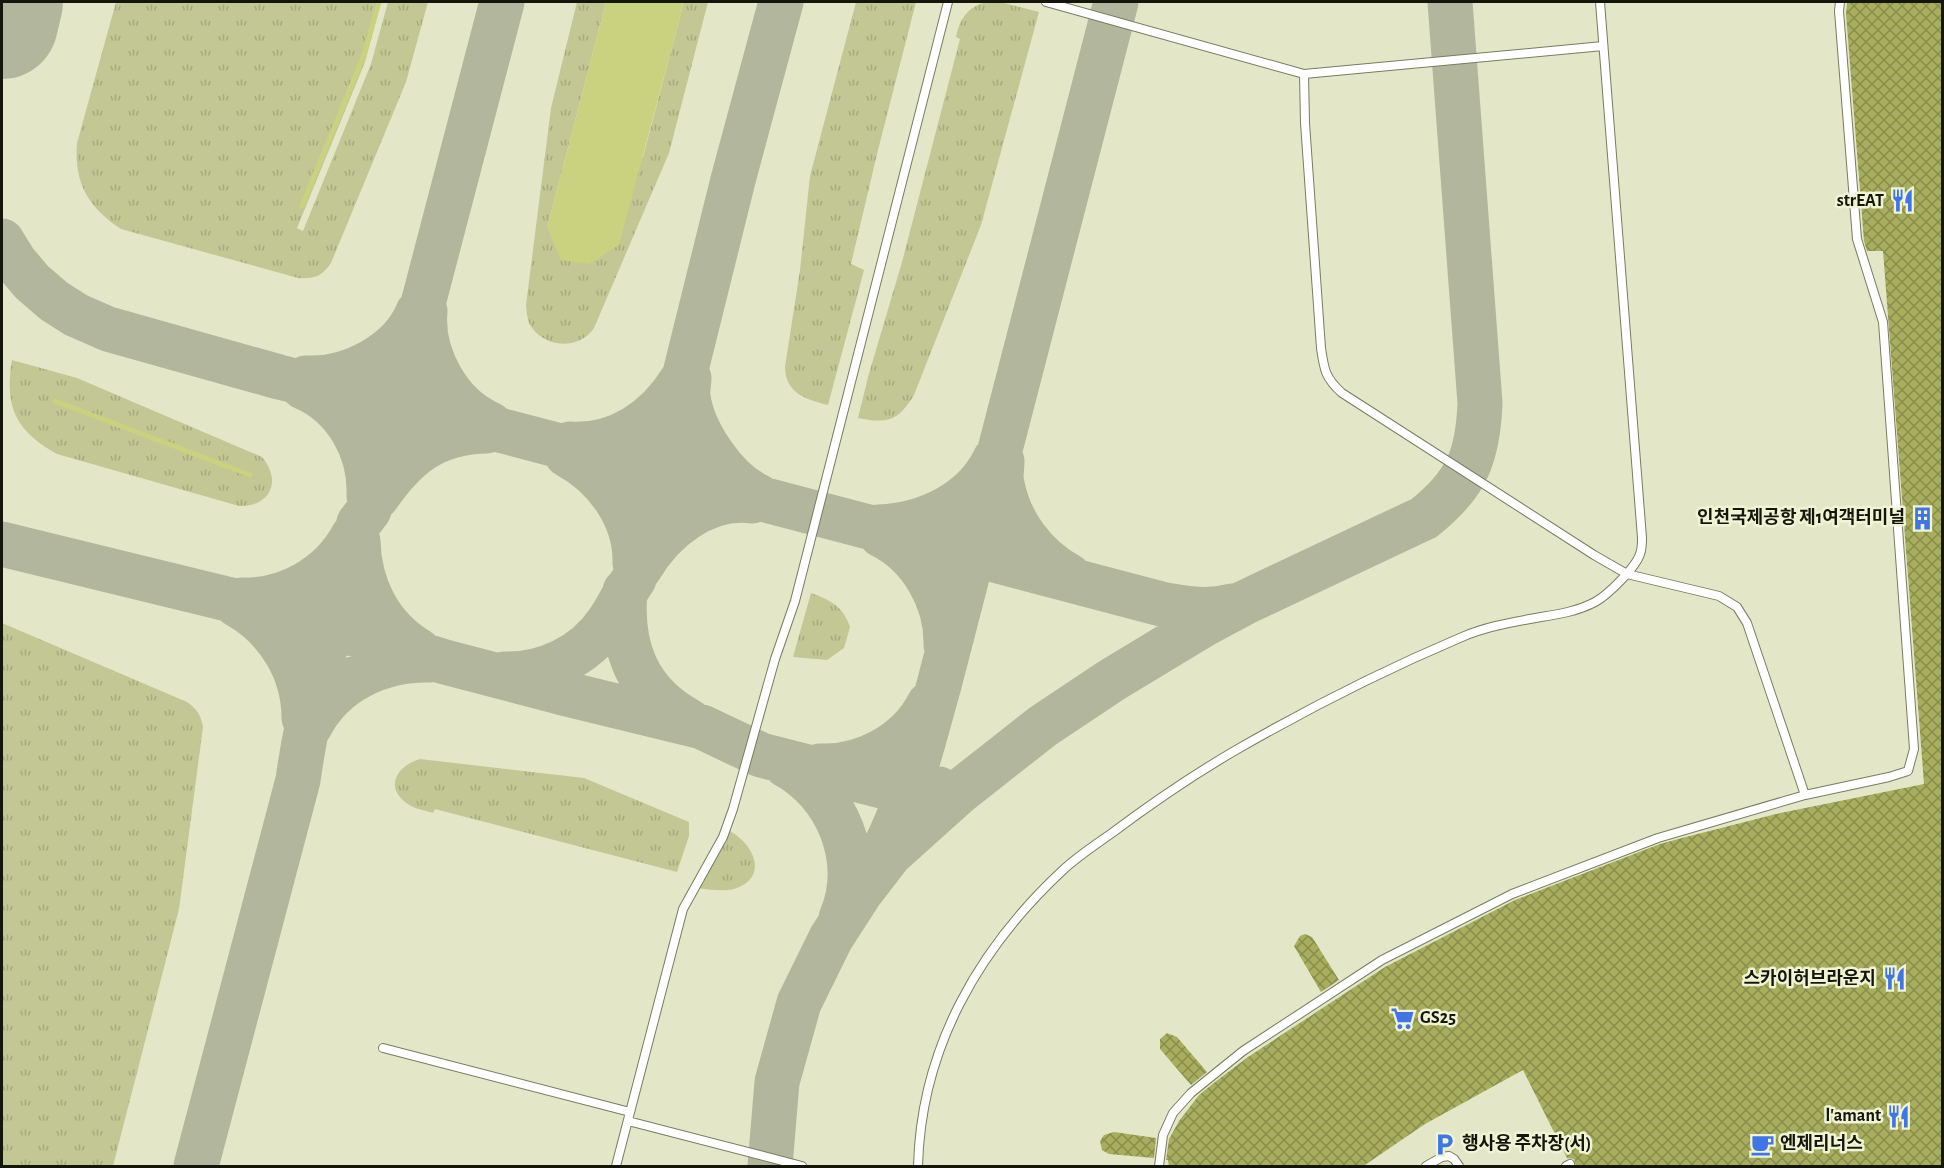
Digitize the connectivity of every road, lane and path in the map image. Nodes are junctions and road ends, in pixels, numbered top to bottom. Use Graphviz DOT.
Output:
graph roads {
  1 [pos="948,2"];
  2 [pos="1046,2"];
  3 [pos="1600,2"];
  4 [pos="1840,2"];
  5 [pos="1604,46"];
  6 [pos="1304,74"];
  7 [pos="1627,574"];
  8 [pos="1805,795"];
  9 [pos="383,1048"];
  10 [pos="629,1116"];
  11 [pos="616,1167"];
  12 [pos="802,1167"];
  13 [pos="918,1167"];
  14 [pos="1159,1167"];
  15 [pos="1426,1167"];
  16 [pos="1459,1167"];
  1 -- 10 [label="lane"];
  2 -- 6 [label="lane"];
  3 -- 5 [label="lane"];
  4 -- 8 [label="lane"];
  5 -- 6 [label="lane"];
  5 -- 7 [label="lane"];
  6 -- 7 [label="lane"];
  7 -- 8 [label="lane"];
  7 -- 13 [label="lane"];
  8 -- 14 [label="lane"];
  9 -- 10 [label="lane"];
  10 -- 11 [label="lane"];
  10 -- 12 [label="lane"];
  15 -- 16 [label="lane"];
}
